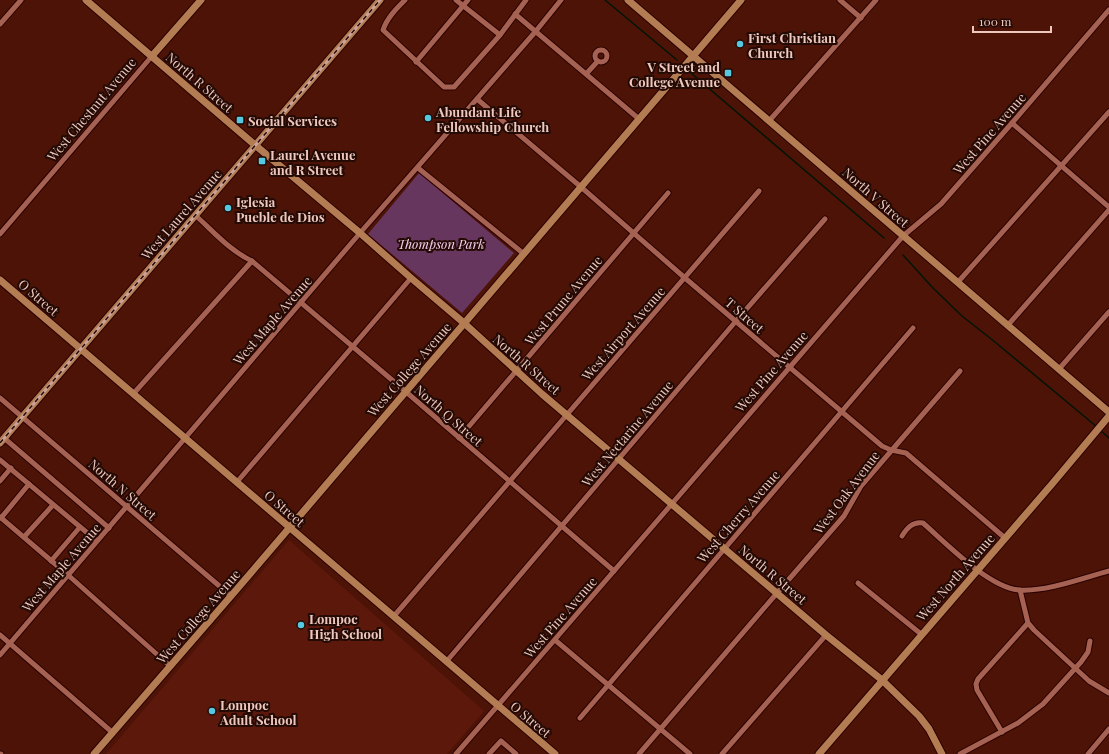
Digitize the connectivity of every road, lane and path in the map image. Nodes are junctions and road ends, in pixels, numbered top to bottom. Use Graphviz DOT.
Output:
graph roads {
  1 [pos="21,0"];
  2 [pos="86,0"];
  3 [pos="201,0"];
  4 [pos="380,0"];
  5 [pos="405,0"];
  6 [pos="456,0"];
  7 [pos="468,0"];
  8 [pos="526,0"];
  9 [pos="561,0"];
  10 [pos="628,0"];
  11 [pos="741,0"];
  12 [pos="840,0"];
  13 [pos="876,0"];
  14 [pos="463,6"];
  15 [pos="1109,10"];
  16 [pos="516,14"];
  17 [pos="861,18"];
  18 [pos="0,24"];
  19 [pos="536,31"];
  20 [pos="500,35"];
  21 [pos="152,56"];
  22 [pos="693,56"];
  23 [pos="598,61"];
  24 [pos="416,62"];
  25 [pos="586,74"];
  26 [pos="477,99"];
  27 [pos="1109,112"];
  28 [pos="639,119"];
  29 [pos="769,121"];
  30 [pos="1012,123"];
  31 [pos="255,145"];
  32 [pos="1062,165"];
  33 [pos="418,168"];
  34 [pos="581,186"];
  35 [pos="759,191"];
  36 [pos="668,194"];
  37 [pos="1109,209"];
  38 [pos="195,215"];
  39 [pos="825,219"];
  40 [pos="360,233"];
  41 [pos="635,233"];
  42 [pos="0,234"];
  43 [pos="903,236"];
  44 [pos="524,254"];
  45 [pos="252,261"];
  46 [pos="411,278"];
  47 [pos="685,278"];
  48 [pos="0,280"];
  49 [pos="958,282"];
  50 [pos="301,303"];
  51 [pos="1109,312"];
  52 [pos="736,321"];
  53 [pos="464,323"];
  54 [pos="1008,326"];
  55 [pos="913,328"];
  56 [pos="352,347"];
  57 [pos="80,349"];
  58 [pos="789,367"];
  59 [pos="1059,369"];
  60 [pos="517,371"];
  61 [pos="960,371"];
  62 [pos="405,391"];
  63 [pos="134,393"];
  64 [pos="0,398"];
  65 [pos="842,411"];
  66 [pos="1109,412"];
  67 [pos="568,415"];
  68 [pos="22,417"];
  69 [pos="1107,418"];
  70 [pos="459,438"];
  71 [pos="185,439"];
  72 [pos="2,441"];
  73 [pos="891,450"];
  74 [pos="619,459"];
  75 [pos="0,460"];
  76 [pos="11,468"];
  77 [pos="0,481"];
  78 [pos="237,482"];
  79 [pos="509,482"];
  80 [pos="29,484"];
  81 [pos="672,504"];
  82 [pos="53,505"];
  83 [pos="127,506"];
  84 [pos="1,517"];
  85 [pos="562,526"];
  86 [pos="80,527"];
  87 [pos="109,528"];
  88 [pos="289,528"];
  89 [pos="902,536"];
  90 [pos="24,537"];
  91 [pos="1005,538"];
  92 [pos="97,541"];
  93 [pos="724,549"];
  94 [pos="51,561"];
  95 [pos="977,570"];
  96 [pos="614,572"];
  97 [pos="1109,572"];
  98 [pos="68,575"];
  99 [pos="858,583"];
  100 [pos="1020,590"];
  101 [pos="777,593"];
  102 [pos="231,596"];
  103 [pos="394,616"];
  104 [pos="1028,623"];
  105 [pos="921,634"];
  106 [pos="0,635"];
  107 [pos="826,635"];
  108 [pos="555,640"];
  109 [pos="1090,641"];
  110 [pos="10,644"];
  111 [pos="0,655"];
  112 [pos="446,662"];
  113 [pos="170,666"];
  114 [pos="1075,668"];
  115 [pos="882,680"];
  116 [pos="607,685"];
  117 [pos="1109,693"];
  118 [pos="497,706"];
  119 [pos="580,718"];
  120 [pos="1109,729"];
  121 [pos="660,730"];
  122 [pos="1002,732"];
  123 [pos="113,733"];
  124 [pos="550,753"];
  125 [pos="94,754"];
  126 [pos="456,754"];
  127 [pos="489,754"];
  128 [pos="516,754"];
  129 [pos="640,754"];
  130 [pos="690,754"];
  131 [pos="722,754"];
  132 [pos="818,754"];
  133 [pos="942,754"];
  134 [pos="960,754"];
  135 [pos="1088,754"];
  1 -- 18 [label="street"];
  2 -- 21 [label="street, North R Street"];
  3 -- 21 [label="street, West Chestnut Avenue"];
  4 -- 31 [label="street, West Laurel Avenue"];
  5 -- 24 [label="street"];
  6 -- 14 [label="street"];
  7 -- 14 [label="street"];
  8 -- 16 [label="street"];
  9 -- 19 [label="street, West Maple Avenue"];
  10 -- 22 [label="street, North V Street"];
  11 -- 22 [label="street, West College Avenue"];
  12 -- 17 [label="street"];
  13 -- 17 [label="street"];
  14 -- 20 [label="street"];
  14 -- 24 [label="street"];
  15 -- 30 [label="street, West Pine Avenue"];
  16 -- 19 [label="street"];
  16 -- 20 [label="street"];
  17 -- 29 [label="street"];
  19 -- 25 [label="street"];
  19 -- 26 [label="street, West Maple Avenue"];
  20 -- 24 [label="street"];
  21 -- 31 [label="street, North R Street"];
  21 -- 42 [label="street, West Chestnut Avenue"];
  22 -- 28 [label="street, West College Avenue"];
  22 -- 29 [label="street, North V Street"];
  23 -- 25 [label="street"];
  25 -- 28 [label="street"];
  26 -- 33 [label="street, West Maple Avenue"];
  26 -- 34 [label="street, T Street"];
  27 -- 32 [label="street"];
  28 -- 34 [label="street, West College Avenue"];
  29 -- 43 [label="street, North V Street"];
  30 -- 32 [label="street"];
  30 -- 43 [label="street, West Pine Avenue"];
  31 -- 38 [label="street, West Laurel Avenue"];
  31 -- 40 [label="street, North R Street"];
  32 -- 37 [label="street"];
  32 -- 49 [label="street"];
  33 -- 40 [label="street, West Maple Avenue"];
  33 -- 44 [label="street"];
  34 -- 41 [label="street, T Street"];
  34 -- 44 [label="street, West College Avenue"];
  35 -- 47 [label="street, West Airport Avenue"];
  36 -- 41 [label="street, West Prune Avenue"];
  37 -- 54 [label="street"];
  38 -- 45 [label="street, North Q Street"];
  38 -- 57 [label="street, West Laurel Avenue"];
  39 -- 52 [label="street, West Nectarine Avenue"];
  40 -- 46 [label="street, North R Street"];
  40 -- 50 [label="street, West Maple Avenue"];
  41 -- 47 [label="street, T Street"];
  41 -- 60 [label="street, West Prune Avenue"];
  43 -- 49 [label="street, North V Street"];
  43 -- 58 [label="street, West Pine Avenue"];
  44 -- 53 [label="street, West College Avenue"];
  45 -- 50 [label="street, North Q Street"];
  45 -- 63 [label="street"];
  46 -- 53 [label="street, North R Street"];
  46 -- 56 [label="street"];
  47 -- 52 [label="street, T Street"];
  47 -- 67 [label="street, West Airport Avenue"];
  48 -- 57 [label="street, O Street"];
  49 -- 54 [label="street, North V Street"];
  50 -- 56 [label="street, North Q Street"];
  50 -- 71 [label="street, West Maple Avenue"];
  51 -- 59 [label="street"];
  52 -- 58 [label="street, T Street"];
  52 -- 74 [label="street, West Nectarine Avenue"];
  53 -- 60 [label="street, North R Street"];
  53 -- 62 [label="street, West College Avenue"];
  54 -- 59 [label="street, North V Street"];
  55 -- 65 [label="street, West Cherry Avenue"];
  56 -- 62 [label="street, North Q Street"];
  56 -- 78 [label="street"];
  57 -- 63 [label="street, O Street"];
  57 -- 68 [label="street, West Laurel Avenue"];
  58 -- 65 [label="street, T Street"];
  58 -- 81 [label="street, West Pine Avenue"];
  59 -- 66 [label="street, North V Street"];
  60 -- 67 [label="street, North R Street"];
  60 -- 70 [label="street, West Prune Avenue"];
  61 -- 73 [label="street, West Oak Avenue"];
  62 -- 70 [label="street, North Q Street"];
  62 -- 88 [label="street, West College Avenue"];
  63 -- 71 [label="street, O Street"];
  64 -- 68 [label="street, North N Street"];
  65 -- 73 [label="street, T Street"];
  65 -- 93 [label="street, West Cherry Avenue"];
  67 -- 74 [label="street, North R Street"];
  67 -- 79 [label="street, West Airport Avenue"];
  68 -- 72 [label="street, West Laurel Avenue"];
  68 -- 83 [label="street, North N Street"];
  69 -- 91 [label="street, West North Avenue"];
  70 -- 79 [label="street, North Q Street"];
  71 -- 78 [label="street, O Street"];
  71 -- 83 [label="street, West Maple Avenue"];
  72 -- 87 [label="street"];
  73 -- 91 [label="street, T Street"];
  73 -- 101 [label="street, West Oak Avenue"];
  74 -- 81 [label="street, North R Street"];
  74 -- 85 [label="street, West Nectarine Avenue"];
  75 -- 76 [label="street"];
  76 -- 77 [label="street"];
  76 -- 80 [label="street"];
  78 -- 88 [label="street, O Street"];
  79 -- 85 [label="street, North Q Street"];
  79 -- 103 [label="street, West Airport Avenue"];
  80 -- 82 [label="street"];
  80 -- 84 [label="street"];
  81 -- 93 [label="street, North R Street"];
  81 -- 96 [label="street, West Pine Avenue"];
  82 -- 86 [label="street"];
  82 -- 90 [label="street"];
  83 -- 87 [label="street, West Maple Avenue"];
  83 -- 102 [label="street, North N Street"];
  84 -- 90 [label="street"];
  85 -- 96 [label="street, North Q Street"];
  85 -- 112 [label="street, West Nectarine Avenue"];
  86 -- 92 [label="street"];
  86 -- 94 [label="street"];
  87 -- 92 [label="street, West Maple Avenue"];
  88 -- 102 [label="street, West College Avenue"];
  88 -- 103 [label="street, O Street"];
  89 -- 95 [label="street"];
  90 -- 94 [label="street"];
  91 -- 95 [label="street, West North Avenue"];
  92 -- 98 [label="street, West Maple Avenue"];
  93 -- 101 [label="street, North R Street"];
  93 -- 116 [label="street, West Cherry Avenue"];
  94 -- 98 [label="street"];
  95 -- 100 [label="street"];
  95 -- 105 [label="street, West North Avenue"];
  96 -- 108 [label="street, West Pine Avenue"];
  97 -- 100 [label="street"];
  98 -- 110 [label="street, West Maple Avenue"];
  98 -- 113 [label="street"];
  99 -- 105 [label="street"];
  100 -- 104 [label="street"];
  101 -- 107 [label="street, North R Street"];
  101 -- 121 [label="street, West Oak Avenue"];
  102 -- 113 [label="street, West College Avenue"];
  103 -- 112 [label="street, O Street"];
  104 -- 114 [label="street"];
  104 -- 122 [label="street"];
  105 -- 115 [label="street, West North Avenue"];
  106 -- 110 [label="street"];
  107 -- 115 [label="street, North R Street"];
  107 -- 131 [label="street"];
  108 -- 116 [label="street"];
  108 -- 118 [label="street, West Pine Avenue"];
  109 -- 114 [label="street"];
  110 -- 111 [label="street, West Maple Avenue"];
  110 -- 123 [label="street"];
  112 -- 118 [label="street, O Street"];
  113 -- 123 [label="street, West College Avenue"];
  114 -- 117 [label="street"];
  114 -- 122 [label="street"];
  115 -- 132 [label="street, West North Avenue"];
  115 -- 133 [label="street, North R Street"];
  116 -- 119 [label="street, West Cherry Avenue"];
  116 -- 121 [label="street"];
  118 -- 124 [label="street, O Street"];
  118 -- 126 [label="street, West Pine Avenue"];
  120 -- 135 [label="street"];
  121 -- 129 [label="street, West Oak Avenue"];
  121 -- 130 [label="street"];
  122 -- 134 [label="street"];
  123 -- 125 [label="street, West College Avenue"];
  127 -- 128 [label="street"];
}
